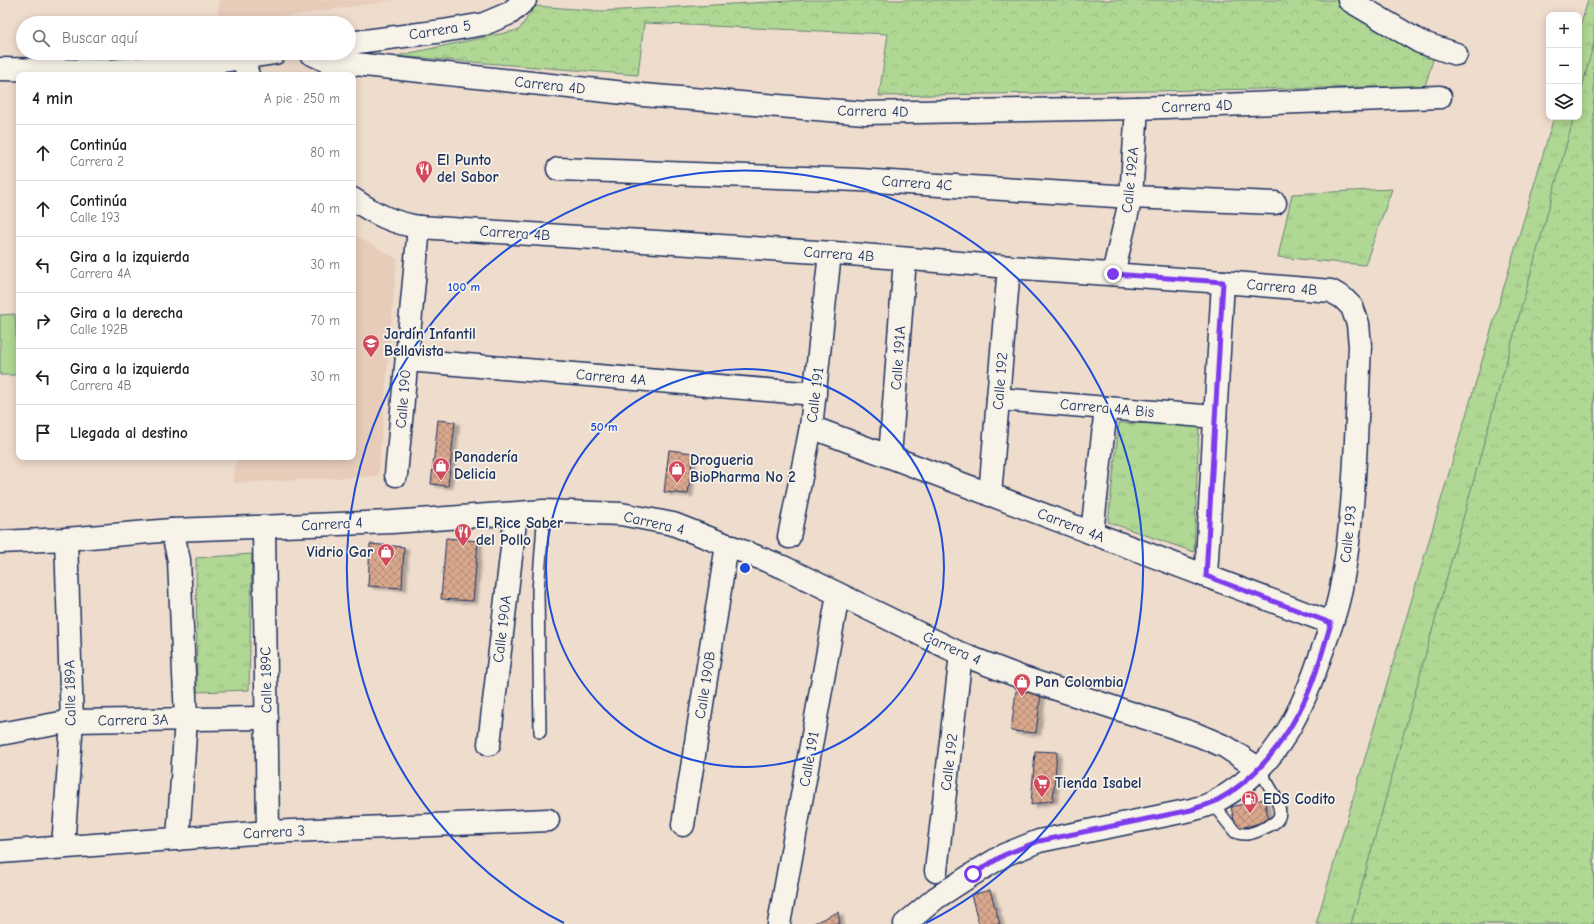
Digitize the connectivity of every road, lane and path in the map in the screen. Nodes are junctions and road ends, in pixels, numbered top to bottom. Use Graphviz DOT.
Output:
graph roads {
  1 [pos="525,0"];
  2 [pos="1349,0"];
  3 [pos="356,42"];
  4 [pos="1456,54"];
  5 [pos="259,60"];
  6 [pos="325,60"];
  7 [pos="245,66"];
  8 [pos="0,69"];
  9 [pos="1440,97"];
  10 [pos="1137,108"];
  11 [pos="558,169"];
  12 [pos="1131,197"];
  13 [pos="356,201"];
  14 [pos="1275,203"];
  15 [pos="420,227"];
  16 [pos="830,252"];
  17 [pos="905,259"];
  18 [pos="1009,267"];
  19 [pos="1113,274"];
  20 [pos="1223,282"];
  21 [pos="1331,292"];
  22 [pos="407,360"];
  23 [pos="815,394"];
  24 [pos="998,399"];
  25 [pos="1106,408"];
  26 [pos="1215,417"];
  27 [pos="811,427"];
  28 [pos="890,456"];
  29 [pos="396,475"];
  30 [pos="990,494"];
  31 [pos="544,511"];
  32 [pos="516,514"];
  33 [pos="264,527"];
  34 [pos="172,530"];
  35 [pos="1092,533"];
  36 [pos="789,537"];
  37 [pos="66,539"];
  38 [pos="0,542"];
  39 [pos="727,545"];
  40 [pos="1206,576"];
  41 [pos="838,595"];
  42 [pos="1331,623"];
  43 [pos="961,654"];
  44 [pos="267,718"];
  45 [pos="186,719"];
  46 [pos="72,721"];
  47 [pos="540,732"];
  48 [pos="0,734"];
  49 [pos="489,744"];
  50 [pos="1259,769"];
  51 [pos="1212,803"];
  52 [pos="548,820"];
  53 [pos="683,825"];
  54 [pos="268,832"];
  55 [pos="178,839"];
  56 [pos="63,847"];
  57 [pos="0,852"];
  58 [pos="936,871"];
  59 [pos="779,924"];
  60 [pos="905,924"];
  1 -- 3 [label="street, Carrera 5"];
  2 -- 4 [label="street"];
  5 -- 7 [label="street"];
  6 -- 10 [label="street, Carrera 4D"];
  7 -- 8 [label="street"];
  9 -- 10 [label="street, Carrera 4D"];
  10 -- 12 [label="street, Calle 192A"];
  11 -- 12 [label="street, Carrera 4C"];
  12 -- 14 [label="street, Carrera 4C"];
  12 -- 19 [label="street, Calle 192A"];
  13 -- 15 [label="street, Carrera 4B"];
  15 -- 16 [label="street, Carrera 4B"];
  15 -- 22 [label="street, Calle 190"];
  16 -- 17 [label="street, Carrera 4B"];
  16 -- 23 [label="street, Calle 191"];
  17 -- 18 [label="street, Carrera 4B"];
  17 -- 28 [label="street, Calle 191A"];
  18 -- 19 [label="street, Carrera 4B"];
  18 -- 24 [label="street, Calle 192"];
  19 -- 20 [label="street, Carrera 4B"];
  20 -- 21 [label="street, Carrera 4B"];
  20 -- 26 [label="street"];
  21 -- 42 [label="street, Calle 193"];
  22 -- 23 [label="street, Carrera 4A"];
  22 -- 29 [label="street, Calle 190"];
  23 -- 27 [label="street, Calle 191"];
  24 -- 25 [label="street, Carrera 4A Bis"];
  24 -- 30 [label="street, Calle 192"];
  25 -- 26 [label="street, Carrera 4A Bis"];
  25 -- 35 [label="street"];
  26 -- 40 [label="street"];
  27 -- 28 [label="street, Carrera 4A"];
  27 -- 36 [label="street, Calle 191"];
  28 -- 30 [label="street, Carrera 4A"];
  30 -- 35 [label="street, Carrera 4A"];
  31 -- 32 [label="street, Carrera 4"];
  31 -- 39 [label="street, Carrera 4"];
  31 -- 47 [label="lane"];
  32 -- 33 [label="street, Carrera 4"];
  32 -- 49 [label="street, Calle 190A"];
  33 -- 34 [label="street, Carrera 4"];
  33 -- 44 [label="street, Calle 189C"];
  34 -- 37 [label="street, Carrera 4"];
  34 -- 45 [label="street"];
  35 -- 40 [label="street, Carrera 4A"];
  37 -- 38 [label="street, Carrera 4"];
  37 -- 46 [label="street, Calle 189A"];
  39 -- 41 [label="street, Carrera 4"];
  39 -- 53 [label="street, Calle 190B"];
  40 -- 42 [label="street, Carrera 4A"];
  41 -- 43 [label="street, Carrera 4"];
  41 -- 59 [label="street, Calle 191"];
  42 -- 50 [label="street, Calle 193"];
  43 -- 50 [label="street, Carrera 4"];
  43 -- 58 [label="street, Calle 192"];
  44 -- 45 [label="street, Carrera 3A"];
  44 -- 54 [label="street, Calle 189C"];
  45 -- 46 [label="street, Carrera 3A"];
  45 -- 55 [label="street"];
  46 -- 48 [label="street, Carrera 3A"];
  46 -- 56 [label="street, Calle 189A"];
  50 -- 51 [label="street, Calle 193"];
  50 -- 51 [label="lane"];
  51 -- 60 [label="street, Calle 193"];
  52 -- 54 [label="street, Carrera 3"];
  54 -- 55 [label="street, Carrera 3"];
  55 -- 56 [label="street, Carrera 3"];
  56 -- 57 [label="street, Carrera 3"];
}
